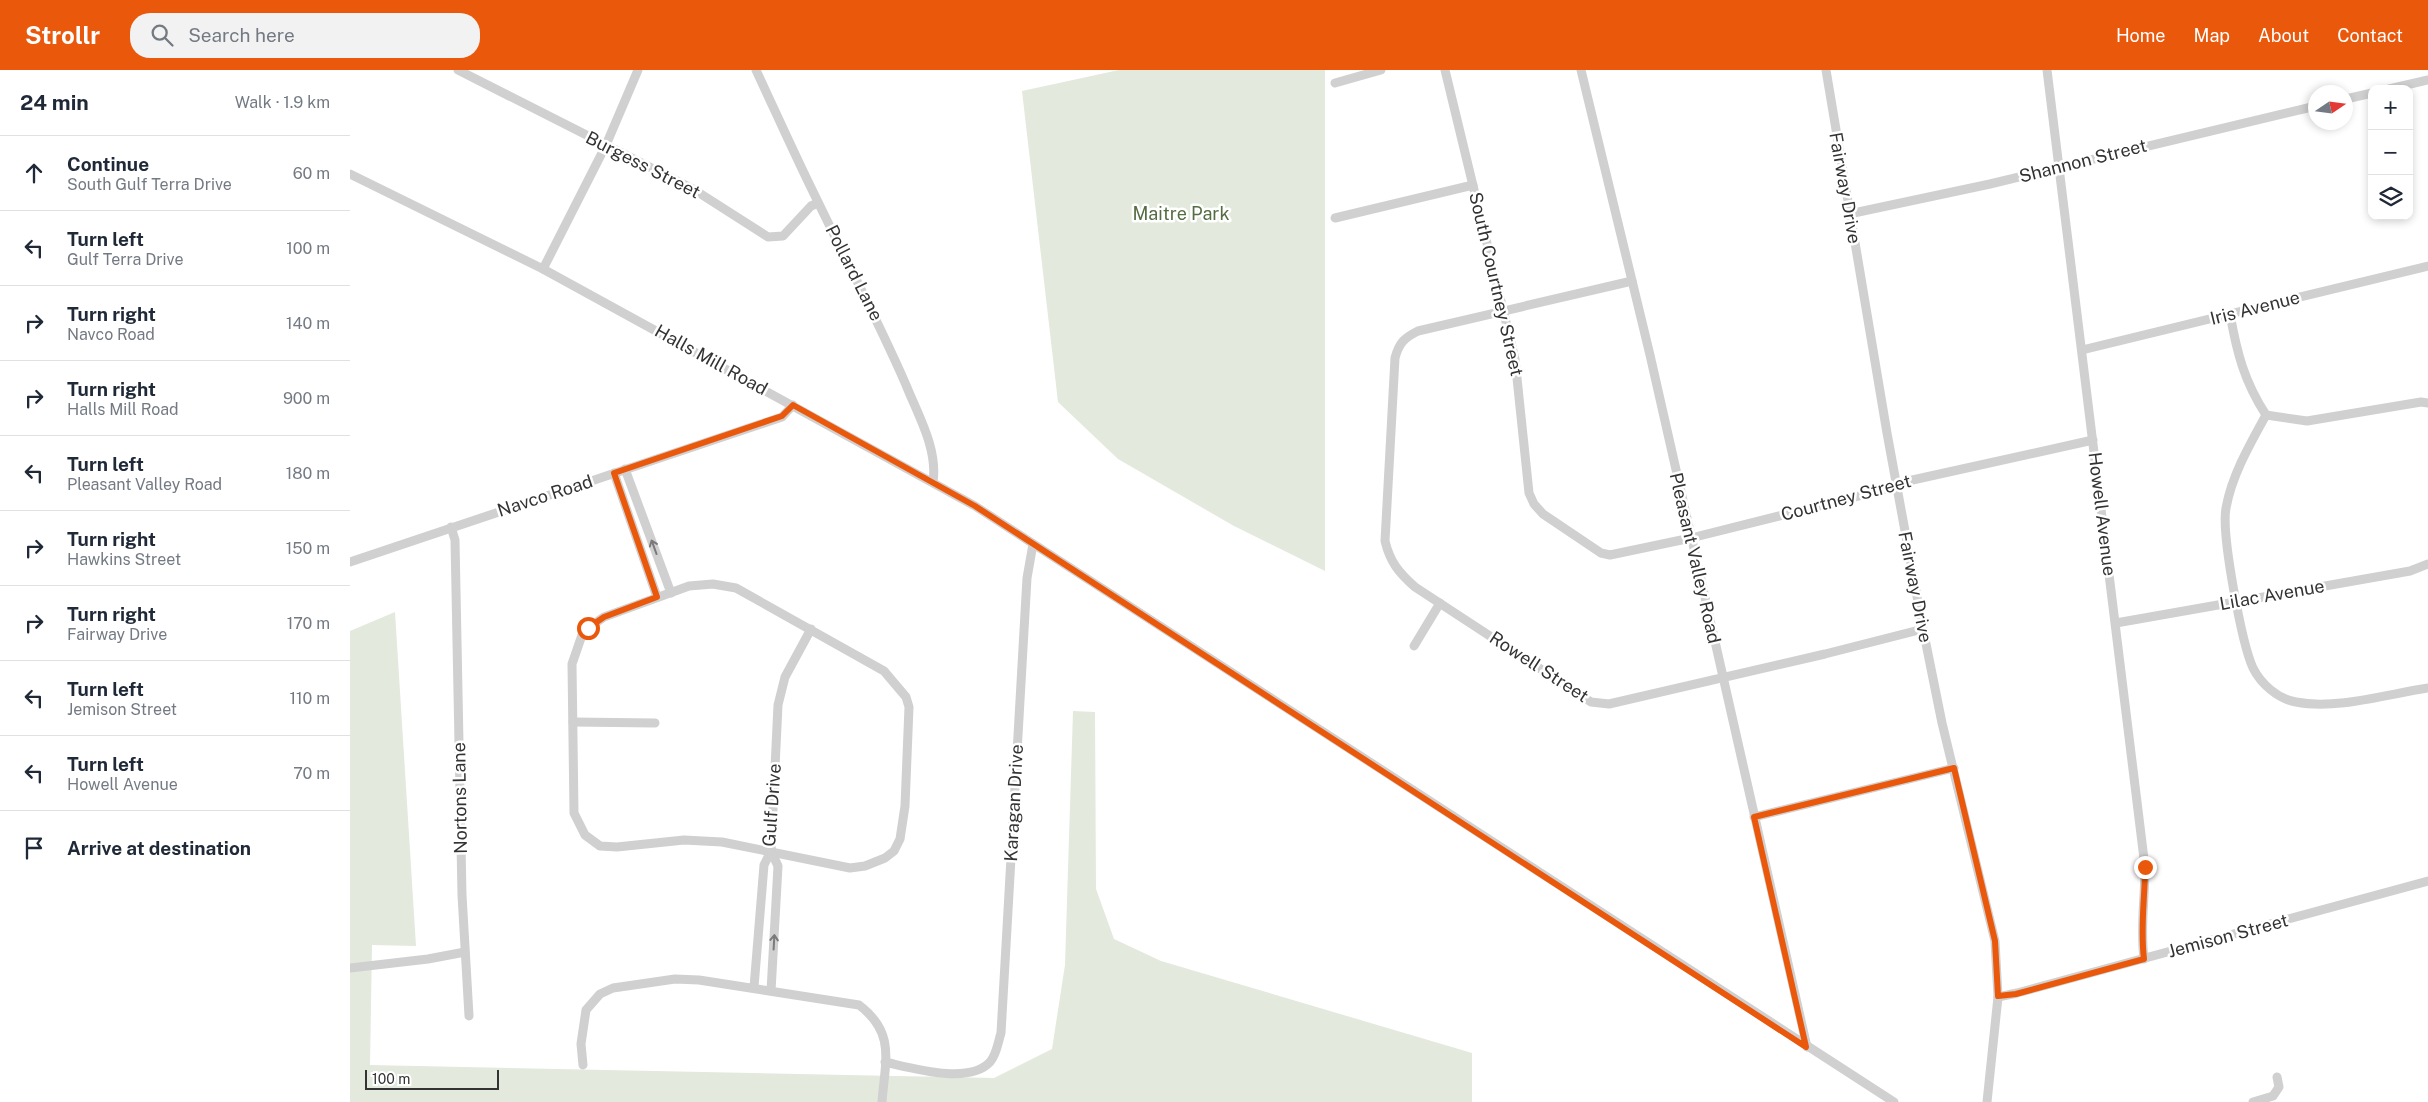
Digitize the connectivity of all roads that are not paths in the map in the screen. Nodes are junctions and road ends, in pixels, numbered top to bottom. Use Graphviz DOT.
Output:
graph roads {
  1 [pos="458,70"];
  2 [pos="638,70"];
  3 [pos="756,70"];
  4 [pos="1381,70"];
  5 [pos="1446,70"];
  6 [pos="1581,70"];
  7 [pos="1826,70"];
  8 [pos="2047,70"];
  9 [pos="2428,80"];
  10 [pos="1335,82"];
  11 [pos="2406,85"];
  12 [pos="2368,94"];
  13 [pos="2353,97"];
  14 [pos="2308,108"];
  15 [pos="606,145"];
  16 [pos="2059,167"];
  17 [pos="350,174"];
  18 [pos="1473,184"];
  19 [pos="818,203"];
  20 [pos="1849,214"];
  21 [pos="1335,218"];
  22 [pos="2428,266"];
  23 [pos="543,269"];
  24 [pos="1632,281"];
  25 [pos="1503,310"];
  26 [pos="2230,314"];
  27 [pos="2082,350"];
  28 [pos="2428,403"];
  29 [pos="793,405"];
  30 [pos="2266,414"];
  31 [pos="2093,440"];
  32 [pos="625,469"];
  33 [pos="614,473"];
  34 [pos="933,482"];
  35 [pos="1897,485"];
  36 [pos="451,527"];
  37 [pos="1691,538"];
  38 [pos="1033,544"];
  39 [pos="350,562"];
  40 [pos="2428,564"];
  41 [pos="670,593"];
  42 [pos="657,597"];
  43 [pos="2237,601"];
  44 [pos="1440,603"];
  45 [pos="2116,623"];
  46 [pos="810,629"];
  47 [pos="1923,629"];
  48 [pos="1414,646"];
  49 [pos="1722,678"];
  50 [pos="2428,688"];
  51 [pos="573,722"];
  52 [pos="655,722"];
  53 [pos="1954,768"];
  54 [pos="1754,817"];
  55 [pos="771,851"];
  56 [pos="2428,881"];
  57 [pos="760,915"];
  58 [pos="775,916"];
  59 [pos="465,952"];
  60 [pos="2144,959"];
  61 [pos="350,968"];
  62 [pos="754,988"];
  63 [pos="771,991"];
  64 [pos="1998,996"];
  65 [pos="469,1016"];
  66 [pos="1806,1047"];
  67 [pos="885,1062"];
  68 [pos="583,1065"];
  69 [pos="2277,1076"];
  70 [pos="882,1102"];
  71 [pos="1894,1102"];
  72 [pos="1987,1102"];
  73 [pos="2253,1102"];
  1 -- 15 [label="street, Burgess Street"];
  2 -- 15 [label="street"];
  3 -- 19 [label="street, Pollard Lane"];
  4 -- 10 [label="street"];
  5 -- 18 [label="street, South Courtney Street"];
  6 -- 24 [label="street, Pleasant Valley Road"];
  7 -- 20 [label="street, Fairway Drive"];
  8 -- 16 [label="street, Howell Avenue"];
  9 -- 11 [label="street"];
  12 -- 13 [label="street"];
  14 -- 16 [label="street, Shannon Street"];
  15 -- 19 [label="street, Burgess Street"];
  15 -- 23 [label="street"];
  16 -- 20 [label="street, Shannon Street"];
  16 -- 27 [label="street, Howell Avenue"];
  17 -- 23 [label="street, Halls Mill Road"];
  18 -- 21 [label="street"];
  18 -- 25 [label="street, South Courtney Street"];
  19 -- 34 [label="street, Pollard Lane"];
  20 -- 35 [label="street, Fairway Drive"];
  22 -- 26 [label="street, Iris Avenue"];
  23 -- 29 [label="street, Halls Mill Road"];
  24 -- 25 [label="street, Rowell Street"];
  24 -- 37 [label="street, Pleasant Valley Road"];
  25 -- 37 [label="street, South Courtney Street"];
  25 -- 44 [label="street, Rowell Street"];
  26 -- 27 [label="street, Iris Avenue"];
  26 -- 30 [label="street"];
  27 -- 31 [label="street, Howell Avenue"];
  28 -- 30 [label="street"];
  29 -- 32 [label="street, Navco Road"];
  29 -- 34 [label="street, Halls Mill Road"];
  30 -- 43 [label="street"];
  31 -- 35 [label="street, Courtney Street"];
  31 -- 45 [label="street, Howell Avenue"];
  32 -- 33 [label="street, Navco Road"];
  41 -- 32 [label="street, one-way"];
  33 -- 36 [label="street, Navco Road"];
  33 -- 42 [label="street"];
  34 -- 38 [label="street, Halls Mill Road"];
  35 -- 37 [label="street, Courtney Street"];
  35 -- 47 [label="street, Fairway Drive"];
  36 -- 39 [label="street, Navco Road"];
  36 -- 59 [label="street, Nortons Lane"];
  37 -- 49 [label="street, Pleasant Valley Road"];
  38 -- 66 [label="street, Halls Mill Road"];
  38 -- 67 [label="street, Karagan Drive"];
  40 -- 43 [label="street, Lilac Avenue"];
  41 -- 42 [label="street"];
  41 -- 46 [label="street"];
  42 -- 51 [label="street"];
  43 -- 45 [label="street, Lilac Avenue"];
  43 -- 50 [label="street"];
  44 -- 48 [label="street"];
  44 -- 49 [label="street, Rowell Street"];
  45 -- 60 [label="street, Howell Avenue"];
  46 -- 55 [label="street, Gulf Drive"];
  46 -- 55 [label="street"];
  47 -- 49 [label="street, Rowell Street"];
  47 -- 53 [label="street, Fairway Drive"];
  49 -- 54 [label="street, Pleasant Valley Road"];
  51 -- 52 [label="street"];
  51 -- 55 [label="street"];
  53 -- 54 [label="street"];
  53 -- 64 [label="street, Fairway Drive"];
  54 -- 66 [label="street, Pleasant Valley Road"];
  55 -- 57 [label="street, Gulf Drive"];
  55 -- 58 [label="street"];
  56 -- 60 [label="street, Jemison Street"];
  57 -- 58 [label="street"];
  57 -- 62 [label="street, Gulf Drive"];
  63 -- 58 [label="street, one-way"];
  59 -- 61 [label="street"];
  59 -- 65 [label="street, Nortons Lane"];
  60 -- 64 [label="street, Jemison Street"];
  62 -- 63 [label="street"];
  62 -- 68 [label="street"];
  63 -- 67 [label="street"];
  64 -- 72 [label="street, Fairway Drive"];
  66 -- 71 [label="street, Halls Mill Road"];
  67 -- 70 [label="street"];
  69 -- 73 [label="street"];
}
